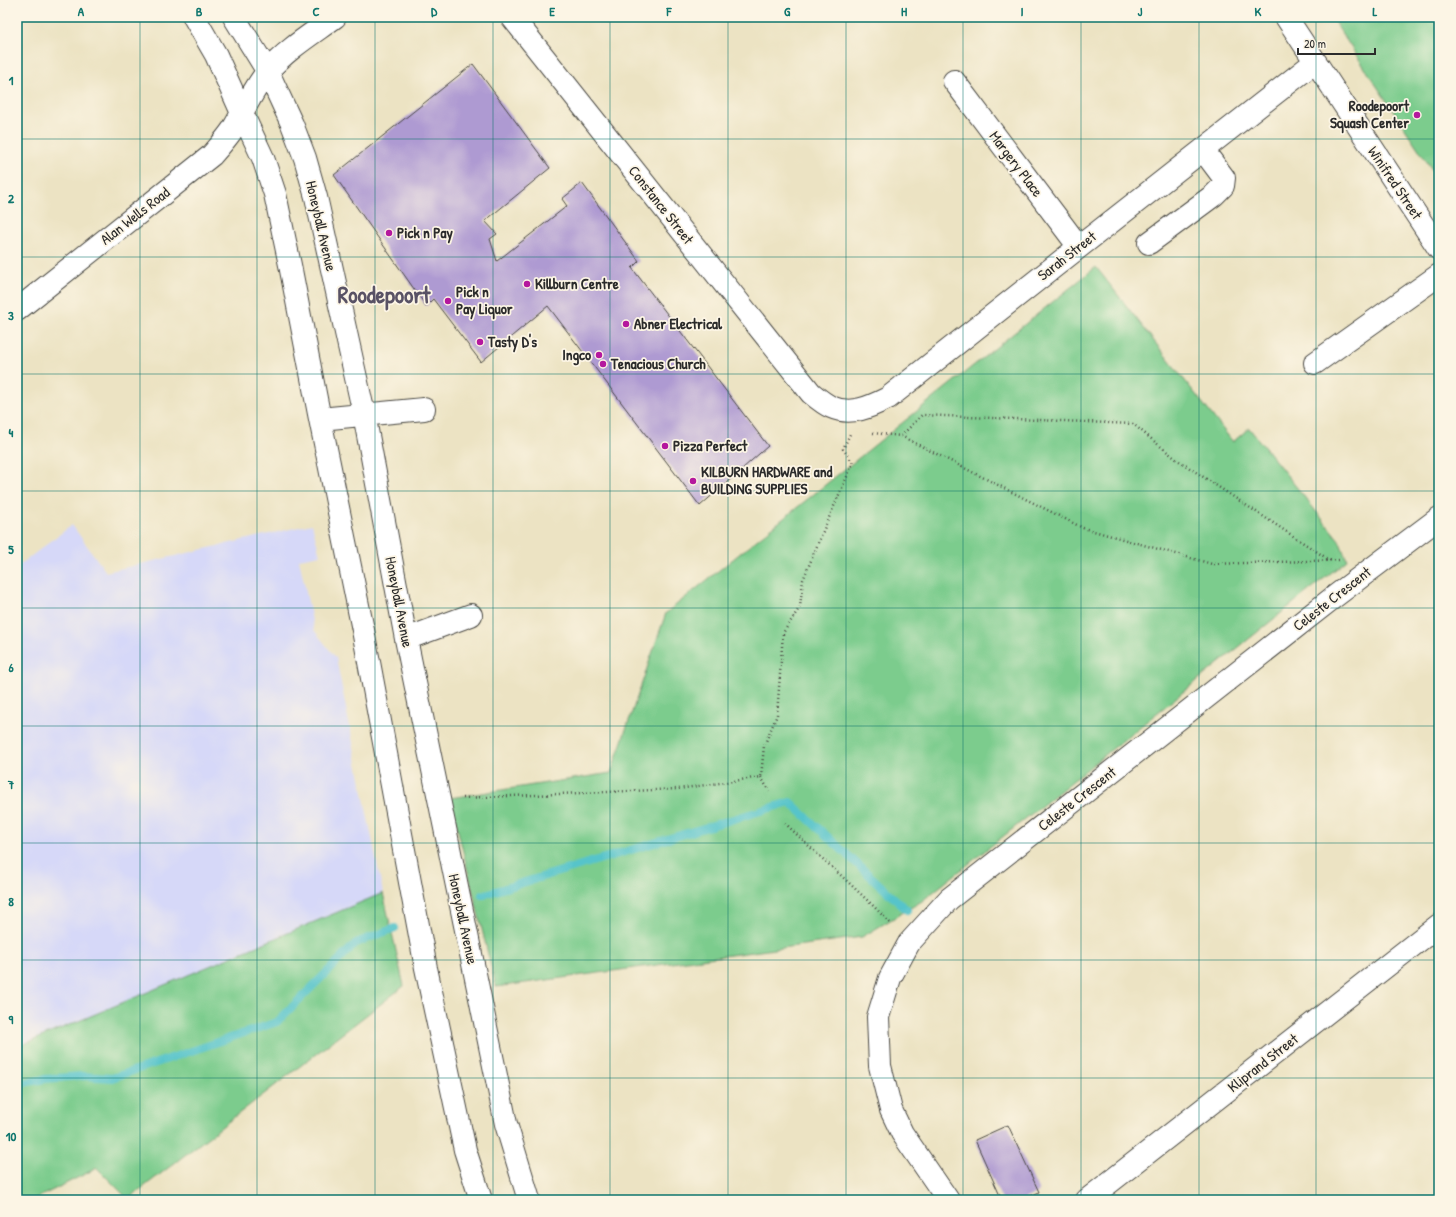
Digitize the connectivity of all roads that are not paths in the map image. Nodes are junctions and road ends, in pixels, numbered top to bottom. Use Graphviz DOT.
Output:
graph roads {
  1 [pos="194,17"];
  2 [pos="234,17"];
  3 [pos="335,17"];
  4 [pos="512,17"];
  5 [pos="1286,17"];
  6 [pos="1315,62"];
  7 [pos="268,72"];
  8 [pos="954,81"];
  9 [pos="242,112"];
  10 [pos="1203,150"];
  11 [pos="1149,244"];
  12 [pos="1078,247"];
  13 [pos="1439,250"];
  14 [pos="1439,275"];
  15 [pos="17,310"];
  16 [pos="1315,363"];
  17 [pos="810,393"];
  18 [pos="424,409"];
  19 [pos="364,414"];
  20 [pos="320,419"];
  21 [pos="1439,518"];
  22 [pos="470,615"];
  23 [pos="406,639"];
  24 [pos="1439,925"];
  25 [pos="480,1200"];
  26 [pos="529,1200"];
  27 [pos="948,1200"];
  28 [pos="1087,1200"];
  1 -- 9 [label="street"];
  2 -- 7 [label="street, Honeyball Avenue"];
  3 -- 7 [label="street"];
  4 -- 17 [label="street, Constance Street"];
  5 -- 6 [label="street, Winifred Street"];
  6 -- 10 [label="street, Sarah Street"];
  6 -- 13 [label="street, Winifred Street"];
  7 -- 9 [label="street"];
  7 -- 19 [label="street, Honeyball Avenue"];
  8 -- 12 [label="street, Margery Place"];
  9 -- 15 [label="street, Alan Wells Road"];
  9 -- 20 [label="street"];
  10 -- 11 [label="street"];
  10 -- 12 [label="street, Sarah Street"];
  12 -- 17 [label="street, Sarah Street"];
  14 -- 16 [label="street"];
  18 -- 19 [label="street"];
  19 -- 20 [label="street"];
  19 -- 23 [label="street, Honeyball Avenue"];
  20 -- 25 [label="street"];
  21 -- 27 [label="street, Celeste Crescent"];
  22 -- 23 [label="street"];
  23 -- 26 [label="street, Honeyball Avenue"];
  24 -- 28 [label="street, Kliprand Street"];
}
